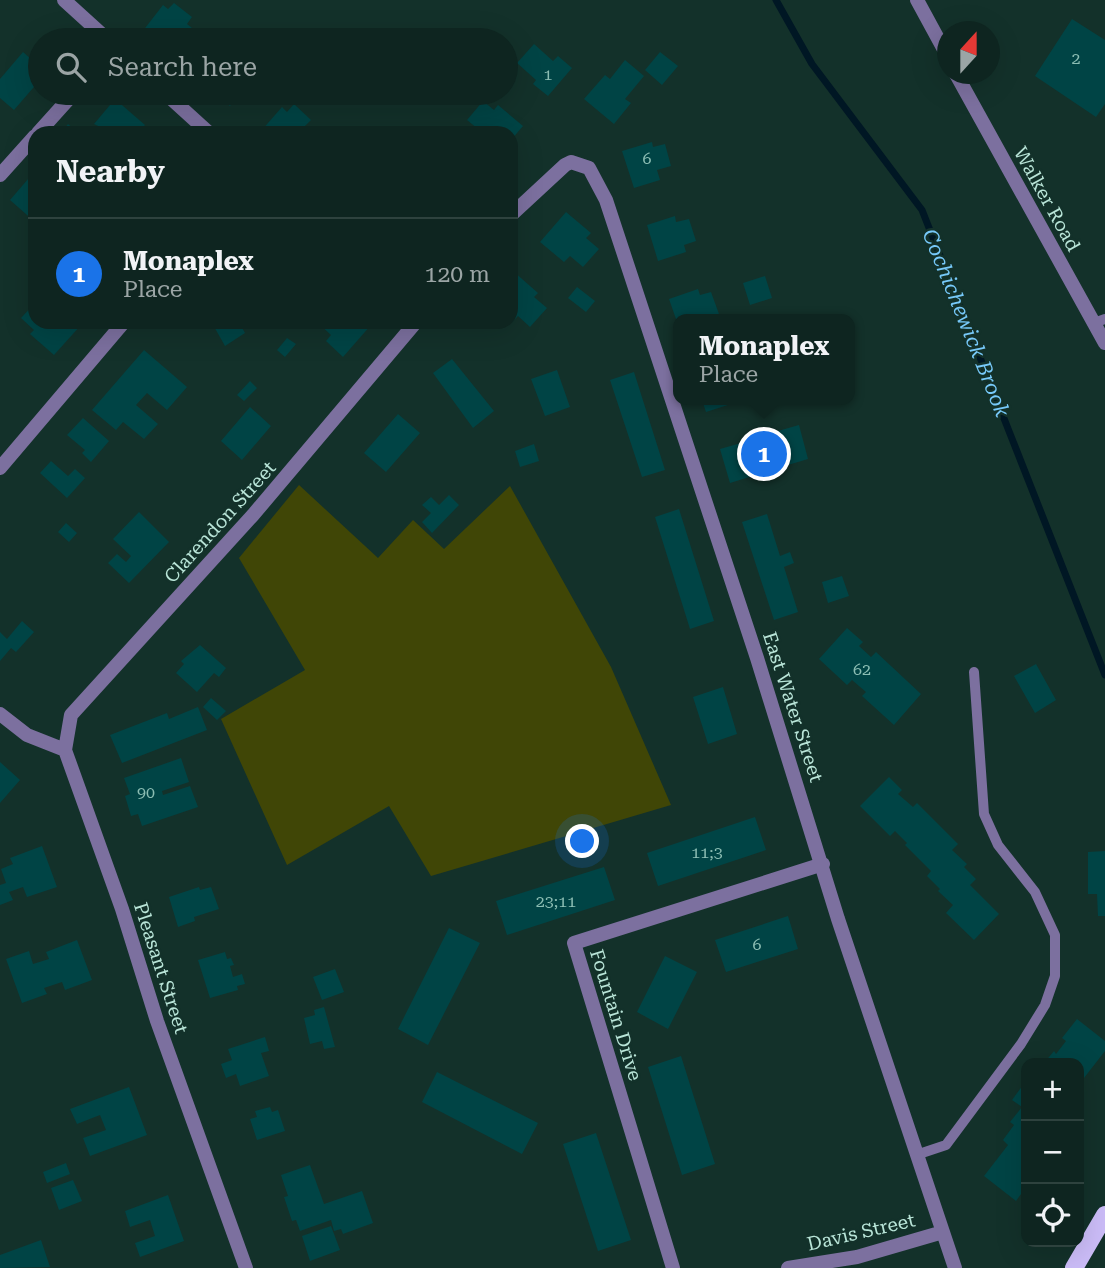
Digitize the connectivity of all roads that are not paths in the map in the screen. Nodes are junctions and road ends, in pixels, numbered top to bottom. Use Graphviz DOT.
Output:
graph roads {
  1 [pos="64,0"];
  2 [pos="917,0"];
  3 [pos="95,28"];
  4 [pos="937,38"];
  5 [pos="962,84"];
  6 [pos="63,105"];
  7 [pos="179,105"];
  8 [pos="44,126"];
  9 [pos="201,126"];
  10 [pos="28,144"];
  11 [pos="0,175"];
  12 [pos="518,208"];
  13 [pos="1100,321"];
  14 [pos="118,329"];
  15 [pos="410,329"];
  16 [pos="1105,343"];
  17 [pos="673,402"];
  18 [pos="674,405"];
  19 [pos="0,468"];
  20 [pos="974,672"];
  21 [pos="0,714"];
  22 [pos="65,750"];
  23 [pos="823,864"];
  24 [pos="916,1155"];
  25 [pos="1105,1215"];
  26 [pos="943,1232"];
  27 [pos="246,1268"];
  28 [pos="673,1268"];
  29 [pos="788,1268"];
  30 [pos="955,1268"];
  31 [pos="1074,1268"];
  1 -- 3 [label="street"];
  2 -- 4 [label="street"];
  5 -- 13 [label="street, Walker Road"];
  6 -- 8 [label="street"];
  7 -- 9 [label="street"];
  10 -- 11 [label="street"];
  12 -- 17 [label="street, East Water Street"];
  13 -- 16 [label="street, Walker Road"];
  14 -- 19 [label="street"];
  15 -- 22 [label="street, Clarendon Street"];
  18 -- 23 [label="street, East Water Street"];
  20 -- 24 [label="lane"];
  21 -- 22 [label="street"];
  22 -- 27 [label="street, Pleasant Street"];
  23 -- 24 [label="street, East Water Street"];
  23 -- 28 [label="street, Fountain Drive"];
  24 -- 26 [label="street, East Water Street"];
  25 -- 31 [label="main road"];
  26 -- 29 [label="street, Davis Street"];
  26 -- 30 [label="street, East Water Street"];
}
